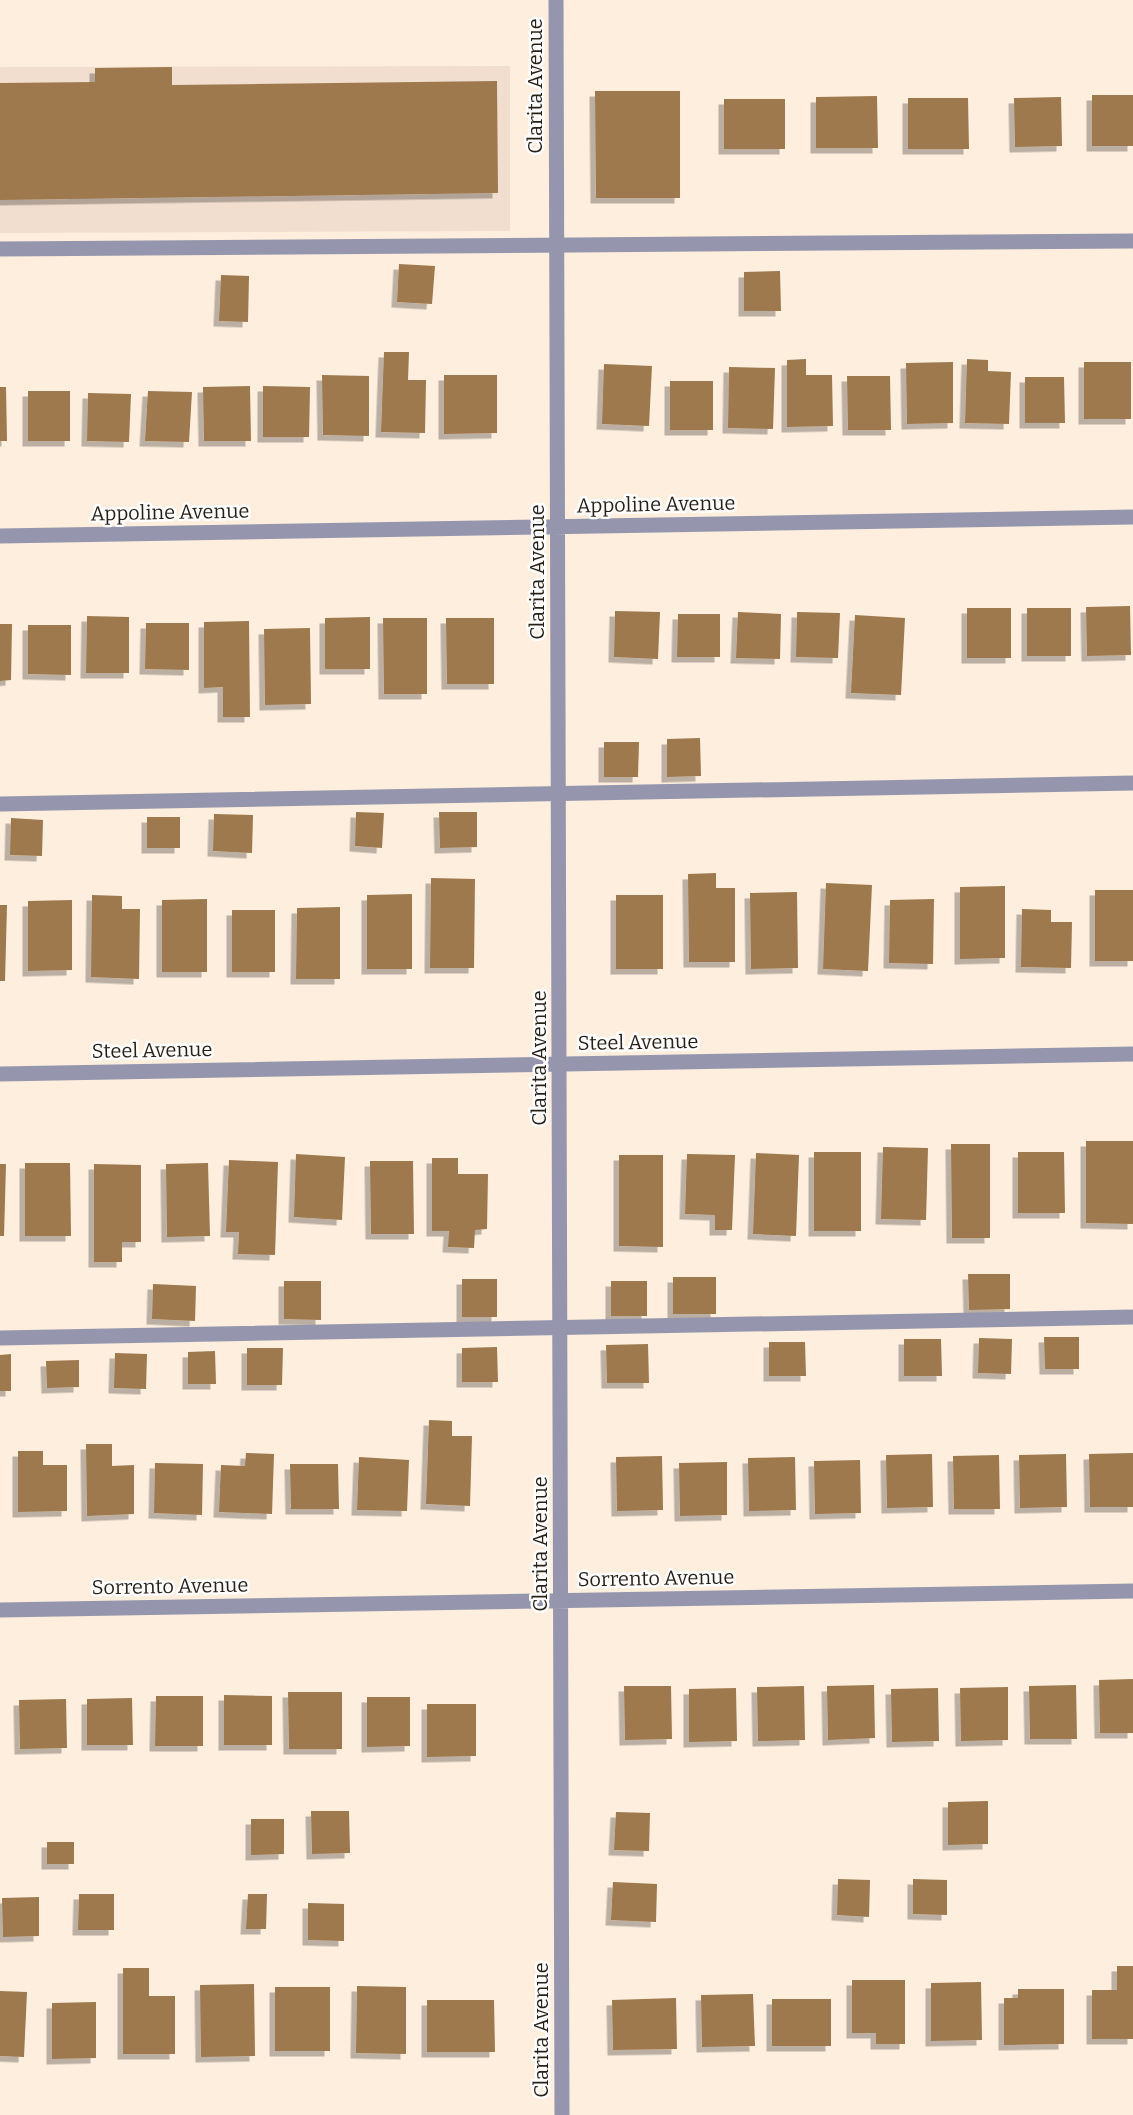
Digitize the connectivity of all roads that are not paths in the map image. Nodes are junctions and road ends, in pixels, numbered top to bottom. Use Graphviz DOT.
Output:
graph roads {
  1 [pos="556,0"];
  2 [pos="1133,241"];
  3 [pos="556,244"];
  4 [pos="0,249"];
  5 [pos="1133,517"];
  6 [pos="558,526"];
  7 [pos="0,536"];
  8 [pos="1133,783"];
  9 [pos="559,794"];
  10 [pos="0,804"];
  11 [pos="1133,1054"];
  12 [pos="560,1064"];
  13 [pos="0,1074"];
  14 [pos="1133,1317"];
  15 [pos="560,1328"];
  16 [pos="0,1338"];
  17 [pos="1133,1591"];
  18 [pos="561,1601"];
  19 [pos="0,1610"];
  20 [pos="562,2115"];
  1 -- 3 [label="street, Clarita Avenue"];
  2 -- 3 [label="street"];
  3 -- 4 [label="street"];
  3 -- 6 [label="street, Clarita Avenue"];
  5 -- 6 [label="street, Appoline Avenue"];
  6 -- 7 [label="street, Appoline Avenue"];
  6 -- 9 [label="street, Clarita Avenue"];
  8 -- 9 [label="street"];
  9 -- 10 [label="street"];
  9 -- 12 [label="street, Clarita Avenue"];
  11 -- 12 [label="street, Steel Avenue"];
  12 -- 13 [label="street, Steel Avenue"];
  12 -- 15 [label="street, Clarita Avenue"];
  14 -- 15 [label="street"];
  15 -- 16 [label="street"];
  15 -- 18 [label="street, Clarita Avenue"];
  17 -- 18 [label="street, Sorrento Avenue"];
  18 -- 19 [label="street, Sorrento Avenue"];
  18 -- 20 [label="street, Clarita Avenue"];
}
